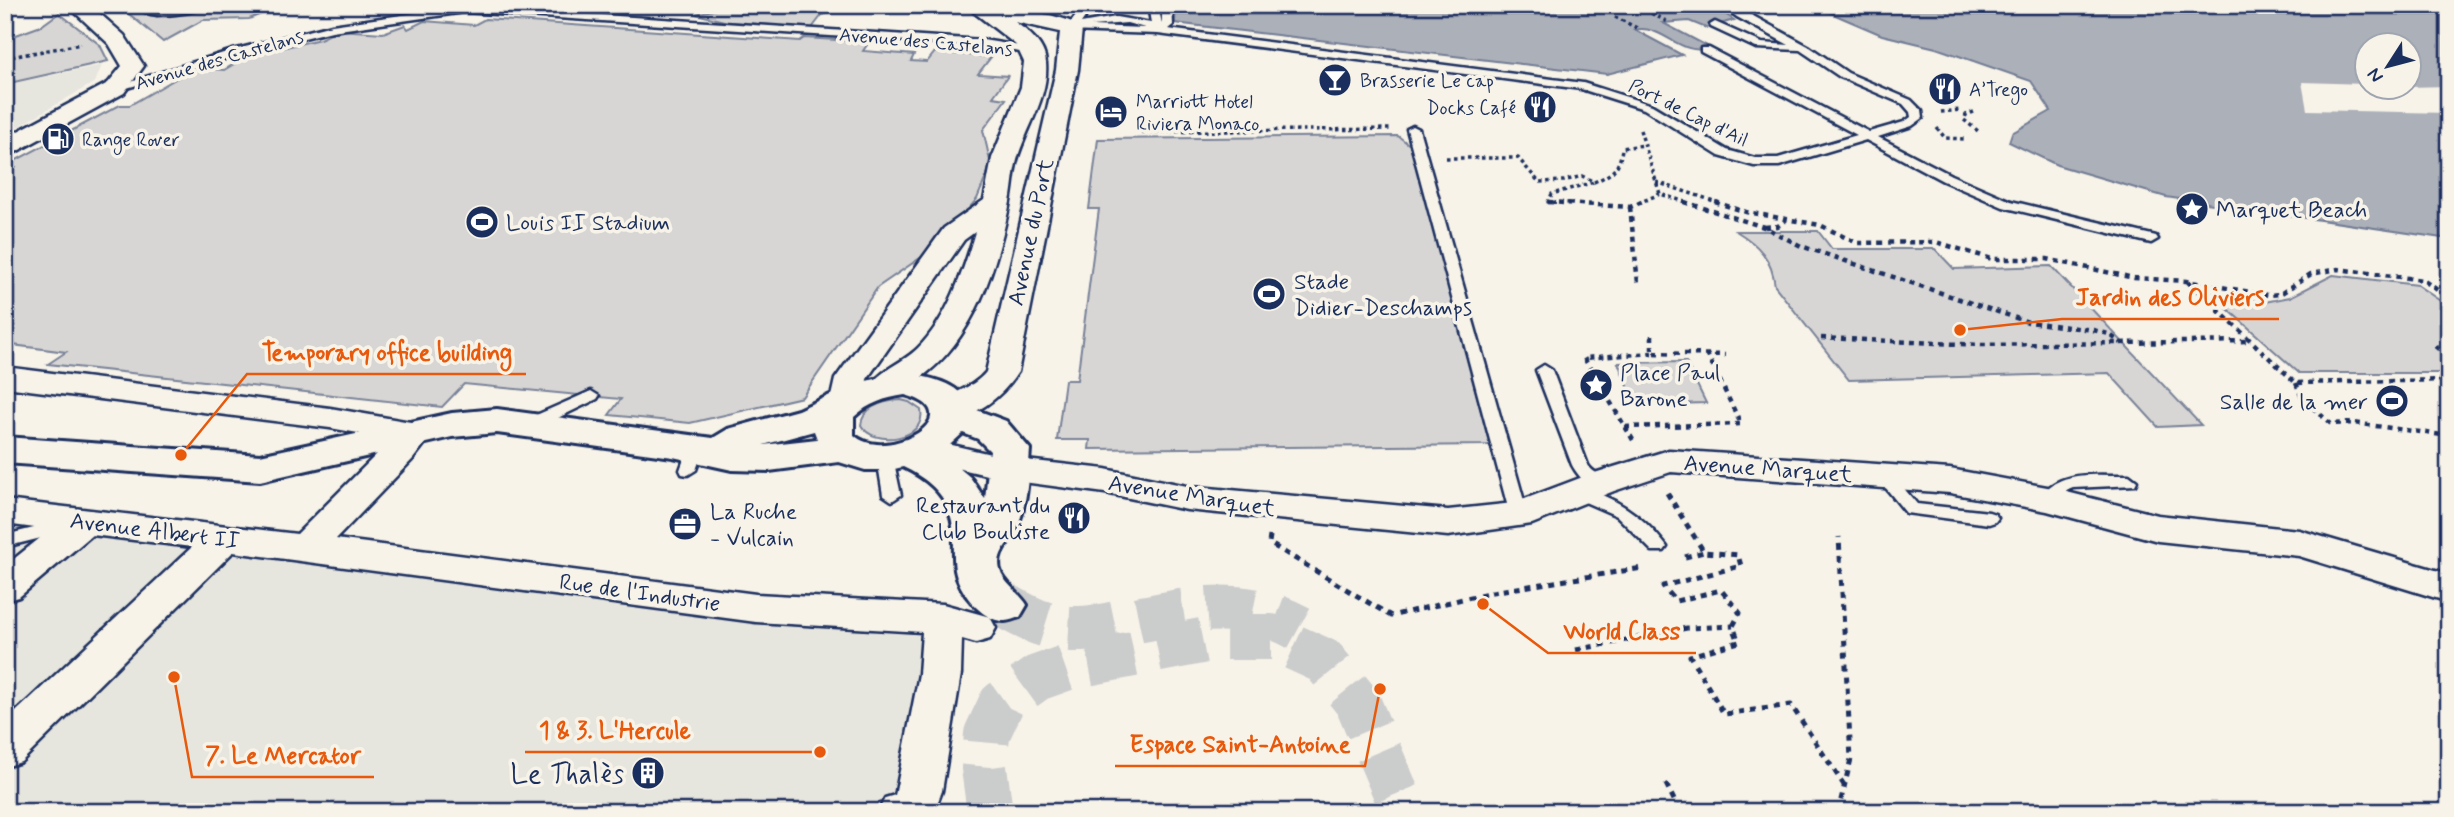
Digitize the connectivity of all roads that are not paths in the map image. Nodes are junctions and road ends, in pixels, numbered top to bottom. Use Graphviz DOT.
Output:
graph roads {
  1 [pos="204,5"];
  2 [pos="1153,5"];
  3 [pos="1167,5"];
  4 [pos="1726,5"];
  5 [pos="116,6"];
  6 [pos="977,8"];
  7 [pos="82,9"];
  8 [pos="148,11"];
  9 [pos="1080,17"];
  10 [pos="1715,25"];
  11 [pos="1158,31"];
  12 [pos="1806,49"];
  13 [pos="1705,50"];
  14 [pos="1032,51"];
  15 [pos="116,88"];
  16 [pos="1413,129"];
  17 [pos="1868,136"];
  18 [pos="5,148"];
  19 [pos="996,204"];
  20 [pos="2151,239"];
  21 [pos="1544,370"];
  22 [pos="5,377"];
  23 [pos="887,386"];
  24 [pos="591,396"];
  25 [pos="845,403"];
  26 [pos="952,412"];
  27 [pos="529,425"];
  28 [pos="416,433"];
  29 [pos="843,449"];
  30 [pos="5,450"];
  31 [pos="700,456"];
  32 [pos="902,464"];
  33 [pos="1008,469"];
  34 [pos="1885,477"];
  35 [pos="2129,481"];
  36 [pos="1589,488"];
  37 [pos="2047,499"];
  38 [pos="5,512"];
  39 [pos="1519,514"];
  40 [pos="1989,518"];
  41 [pos="84,522"];
  42 [pos="225,538"];
  43 [pos="5,541"];
  44 [pos="1658,547"];
  45 [pos="305,548"];
  46 [pos="5,587"];
  47 [pos="2449,588"];
  48 [pos="977,606"];
  49 [pos="5,749"];
  50 [pos="901,812"];
  1 -- 8 [label="lane"];
  2 -- 11 [label="lane"];
  3 -- 11 [label="lane"];
  4 -- 12 [label="lane, Port de Cap d'Ail"];
  5 -- 7 [label="lane"];
  6 -- 9 [label="street"];
  6 -- 14 [label="street, Avenue des Castelans"];
  7 -- 15 [label="street"];
  9 -- 11 [label="lane, Port de Cap d'Ail"];
  9 -- 26 [label="street, Avenue du Port"];
  10 -- 12 [label="lane"];
  11 -- 17 [label="lane, Port de Cap d'Ail"];
  12 -- 17 [label="lane, Port de Cap d'Ail"];
  13 -- 17 [label="lane"];
  14 -- 15 [label="lane, Avenue des Castelans"];
  14 -- 19 [label="street, Avenue des Castelans"];
  15 -- 18 [label="street, Avenue des Castelans"];
  16 -- 39 [label="lane"];
  17 -- 20 [label="lane"];
  19 -- 23 [label="street, Avenue des Castelans"];
  19 -- 25 [label="street"];
  21 -- 36 [label="lane"];
  22 -- 28 [label="street"];
  23 -- 25 [label="street"];
  23 -- 26 [label="street"];
  24 -- 27 [label="lane"];
  25 -- 29 [label="street"];
  25 -- 31 [label="street"];
  26 -- 32 [label="street"];
  26 -- 33 [label="street"];
  27 -- 28 [label="street"];
  27 -- 31 [label="street"];
  28 -- 30 [label="street"];
  28 -- 45 [label="street"];
  29 -- 31 [label="street"];
  29 -- 32 [label="street"];
  32 -- 33 [label="street, Avenue Marquet"];
  32 -- 48 [label="street"];
  33 -- 39 [label="street, Avenue Marquet"];
  33 -- 48 [label="street"];
  34 -- 36 [label="street, Avenue Marquet"];
  34 -- 37 [label="street, Avenue Marquet"];
  34 -- 40 [label="lane"];
  35 -- 37 [label="lane"];
  36 -- 39 [label="street, Avenue Marquet"];
  36 -- 44 [label="lane"];
  37 -- 47 [label="street, Avenue Marquet"];
  38 -- 41 [label="street, Avenue Albert II"];
  41 -- 42 [label="street, Avenue Albert II"];
  41 -- 43 [label="lane"];
  41 -- 46 [label="street"];
  42 -- 45 [label="street, Avenue Albert II"];
  42 -- 49 [label="street"];
  45 -- 48 [label="street, Rue de l'Industrie"];
  48 -- 50 [label="street"];
}
